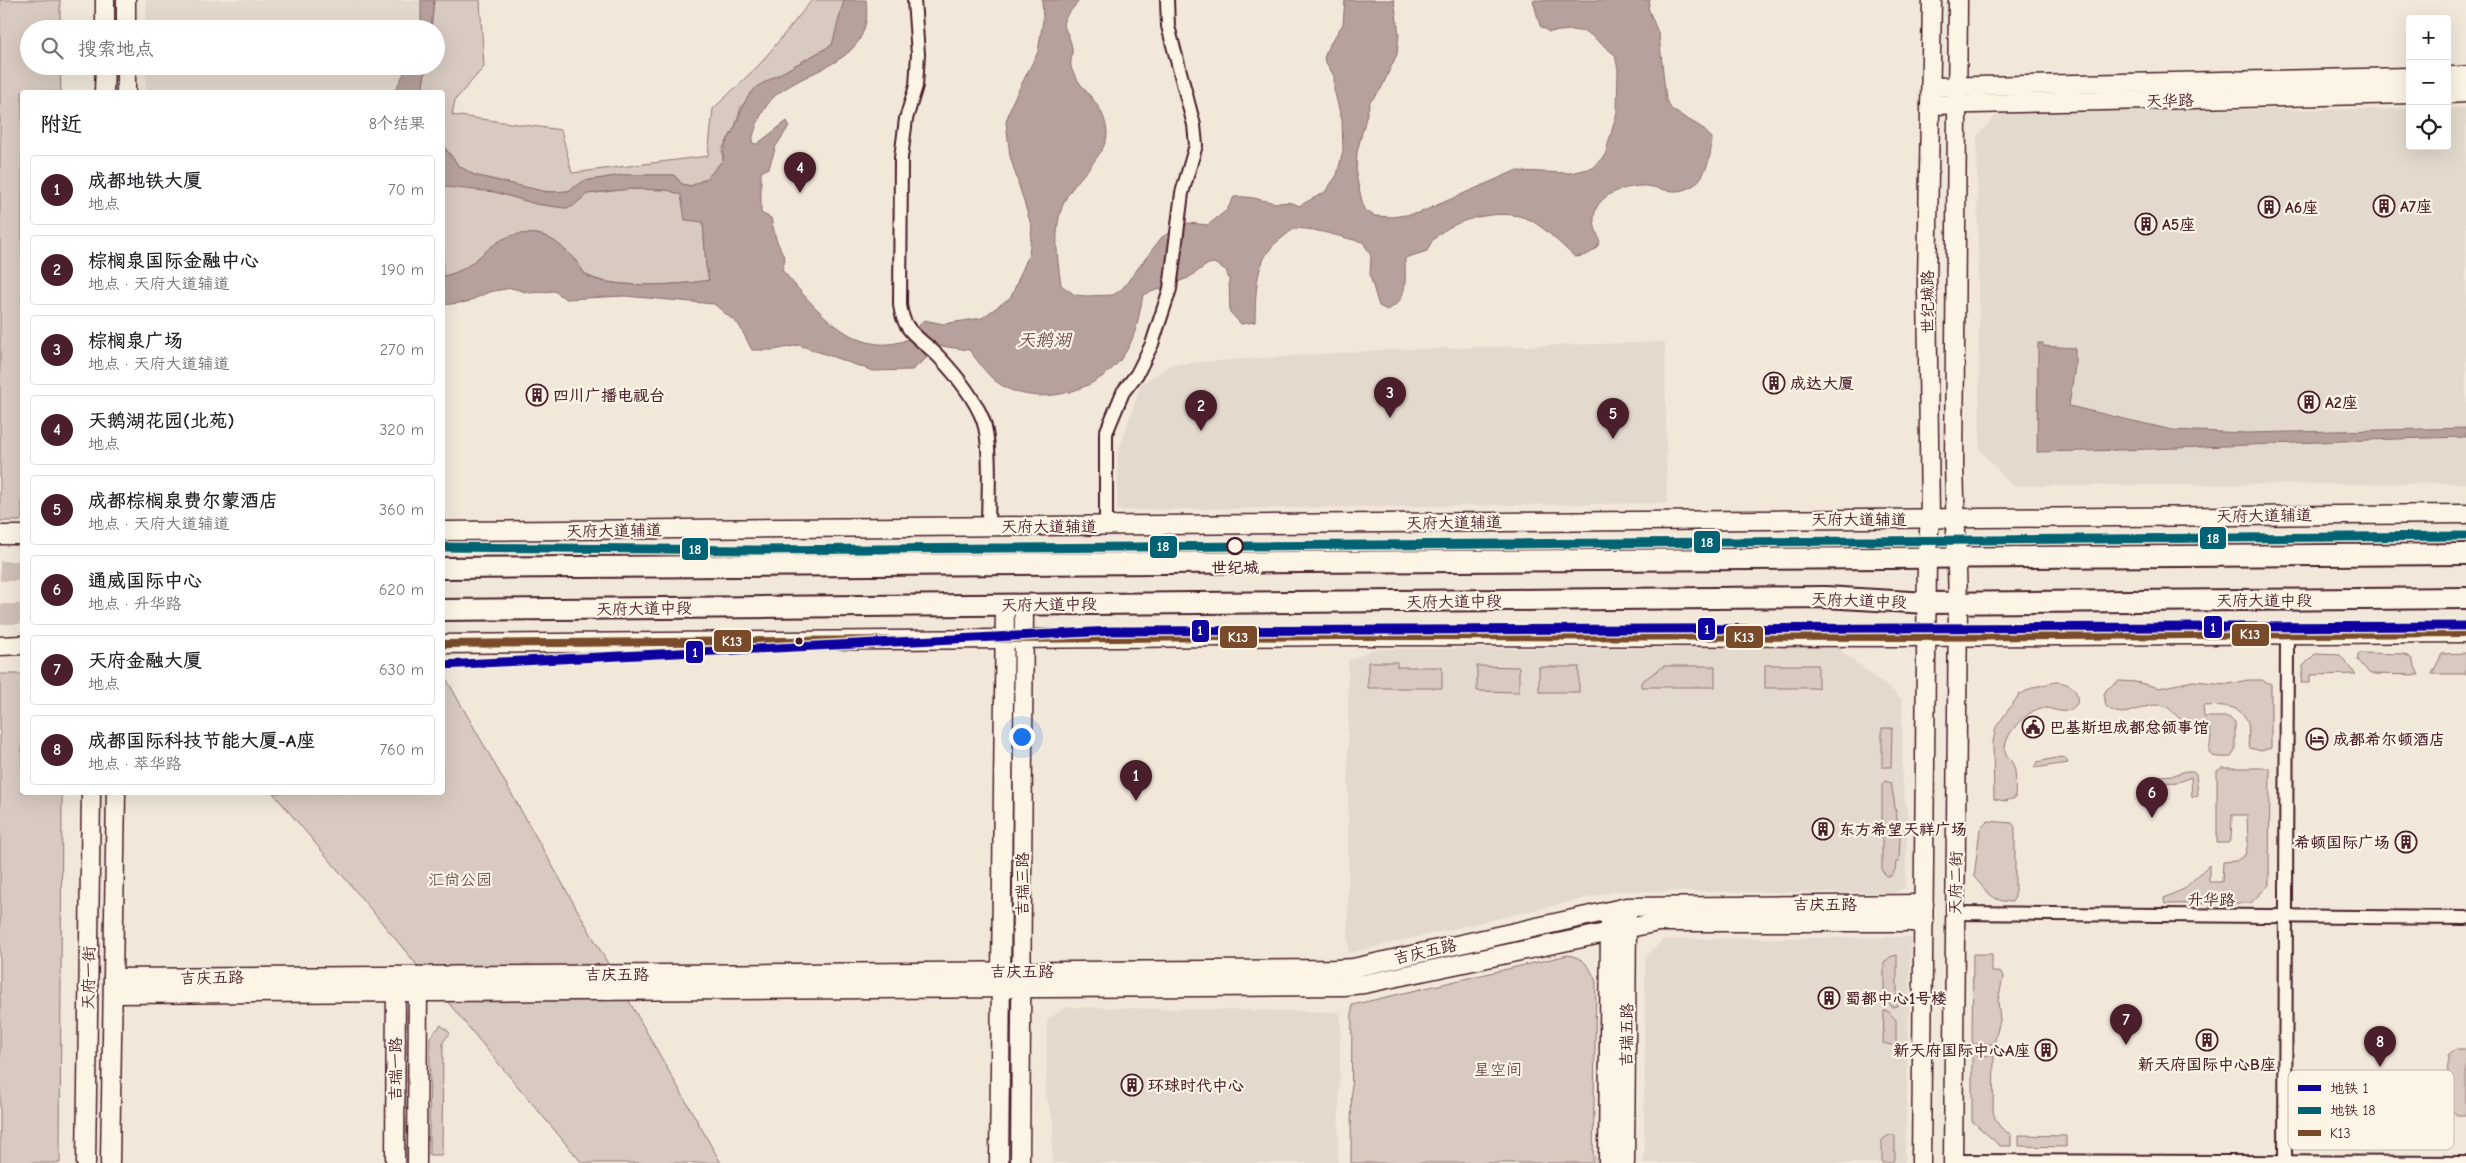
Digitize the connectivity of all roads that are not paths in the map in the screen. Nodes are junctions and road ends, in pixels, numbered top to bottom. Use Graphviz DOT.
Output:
graph roads {
  1 [pos="105,0"];
  2 [pos="126,0"];
  3 [pos="914,0"];
  4 [pos="1167,0"];
  5 [pos="1932,0"];
  6 [pos="1958,0"];
  7 [pos="105,20"];
  8 [pos="126,20"];
  9 [pos="105,75"];
  10 [pos="126,75"];
  11 [pos="2451,76"];
  12 [pos="2466,76"];
  13 [pos="2406,77"];
  14 [pos="1931,87"];
  15 [pos="1958,88"];
  16 [pos="104,90"];
  17 [pos="126,90"];
  18 [pos="2466,93"];
  19 [pos="2406,94"];
  20 [pos="2451,94"];
  21 [pos="1930,105"];
  22 [pos="1957,106"];
  23 [pos="2466,514"];
  24 [pos="1930,518"];
  25 [pos="1957,518"];
  26 [pos="1106,525"];
  27 [pos="988,526"];
  28 [pos="445,531"];
  29 [pos="0,535"];
  30 [pos="20,535"];
  31 [pos="2466,554"];
  32 [pos="1928,558"];
  33 [pos="1957,558"];
  34 [pos="445,568"];
  35 [pos="2466,598"];
  36 [pos="1927,603"];
  37 [pos="1958,603"];
  38 [pos="1004,605"];
  39 [pos="1024,605"];
  40 [pos="445,610"];
  41 [pos="2466,633"];
  42 [pos="2287,634"];
  43 [pos="1926,636"];
  44 [pos="1958,636"];
  45 [pos="1004,639"];
  46 [pos="1024,639"];
  47 [pos="445,644"];
  48 [pos="20,645"];
  49 [pos="0,646"];
  50 [pos="91,795"];
  51 [pos="116,795"];
  52 [pos="1924,904"];
  53 [pos="1619,908"];
  54 [pos="1955,913"];
  55 [pos="2286,916"];
  56 [pos="2466,918"];
  57 [pos="1924,922"];
  58 [pos="1627,928"];
  59 [pos="1610,931"];
  60 [pos="1022,971"];
  61 [pos="396,975"];
  62 [pos="418,975"];
  63 [pos="1000,980"];
  64 [pos="113,986"];
  65 [pos="1022,988"];
  66 [pos="395,992"];
  67 [pos="418,993"];
  68 [pos="1610,1162"];
  69 [pos="1952,1162"];
  70 [pos="2285,1162"];
  71 [pos="86,1163"];
  72 [pos="110,1163"];
  73 [pos="394,1163"];
  74 [pos="417,1163"];
  75 [pos="999,1163"];
  76 [pos="1020,1163"];
  77 [pos="1921,1163"];
  78 [pos="2466,1163"];
  1 -- 7 [label="street"];
  2 -- 8 [label="street"];
  3 -- 27 [label="street"];
  4 -- 26 [label="street"];
  5 -- 14 [label="street, 世纪城路"];
  6 -- 15 [label="street, 世纪城路"];
  9 -- 16 [label="street"];
  10 -- 17 [label="street"];
  11 -- 12 [label="street"];
  13 -- 15 [label="street, 天华路"];
  14 -- 15 [label="street, 天华路"];
  14 -- 21 [label="street, 世纪城路"];
  15 -- 22 [label="street, 世纪城路"];
  18 -- 20 [label="street"];
  19 -- 22 [label="street, 天华路"];
  21 -- 22 [label="street, 天华路"];
  21 -- 24 [label="street, 世纪城路"];
  22 -- 25 [label="street, 世纪城路"];
  23 -- 25 [label="street, 天府大道辅道"];
  24 -- 25 [label="street, 天府大道辅道"];
  24 -- 26 [label="street, 天府大道辅道"];
  24 -- 32 [label="street, 世纪城路"];
  25 -- 33 [label="street, 世纪城路"];
  26 -- 27 [label="street, 天府大道辅道"];
  27 -- 28 [label="street, 天府大道辅道"];
  29 -- 30 [label="street"];
  31 -- 33 [label="main road"];
  32 -- 33 [label="main road"];
  32 -- 34 [label="main road"];
  32 -- 36 [label="street, 世纪城路"];
  33 -- 37 [label="street, 世纪城路"];
  35 -- 37 [label="main road, 天府大道中段"];
  36 -- 37 [label="main road, 天府大道中段"];
  36 -- 39 [label="main road, 天府大道中段"];
  36 -- 43 [label="street, 天府二街"];
  37 -- 44 [label="street, 天府二街"];
  38 -- 39 [label="main road, 天府大道中段"];
  38 -- 40 [label="main road, 天府大道中段"];
  38 -- 45 [label="street, 吉瑞三路"];
  39 -- 46 [label="street, 吉瑞三路"];
  41 -- 42 [label="street"];
  42 -- 44 [label="street"];
  42 -- 55 [label="street"];
  43 -- 44 [label="street"];
  43 -- 46 [label="street"];
  43 -- 52 [label="street, 天府二街"];
  44 -- 54 [label="street, 天府二街"];
  45 -- 46 [label="street"];
  45 -- 47 [label="street"];
  45 -- 63 [label="street, 吉瑞三路"];
  46 -- 60 [label="street, 吉瑞三路"];
  48 -- 49 [label="street"];
  50 -- 71 [label="street, 天府一街"];
  51 -- 64 [label="street, 天府一街"];
  52 -- 53 [label="street, 吉庆五路"];
  52 -- 57 [label="street, 天府二街"];
  53 -- 58 [label="street, 吉瑞五路"];
  53 -- 59 [label="street, 吉瑞五路"];
  53 -- 60 [label="street, 吉庆五路"];
  54 -- 55 [label="street, 升华路"];
  54 -- 69 [label="street, 天府二街"];
  55 -- 56 [label="street, 升华路"];
  55 -- 70 [label="street"];
  57 -- 58 [label="street, 吉庆五路"];
  57 -- 77 [label="street, 天府二街"];
  58 -- 59 [label="street, 吉庆五路"];
  58 -- 68 [label="street, 吉瑞五路"];
  59 -- 65 [label="street, 吉庆五路"];
  59 -- 68 [label="street, 吉瑞五路"];
  60 -- 63 [label="street, 吉庆五路"];
  60 -- 65 [label="street, 吉瑞三路"];
  61 -- 62 [label="street, 吉庆五路"];
  61 -- 64 [label="street, 吉庆五路"];
  61 -- 66 [label="street, 吉瑞一路"];
  62 -- 63 [label="street, 吉庆五路"];
  62 -- 67 [label="street, 吉瑞一路"];
  63 -- 65 [label="street, 吉庆五路"];
  63 -- 67 [label="street, 吉庆五路"];
  63 -- 75 [label="street, 吉瑞三路"];
  64 -- 66 [label="street, 吉庆五路"];
  64 -- 72 [label="street, 天府一街"];
  65 -- 76 [label="street, 吉瑞三路"];
  66 -- 67 [label="street, 吉庆五路"];
  66 -- 73 [label="street, 吉瑞一路"];
  67 -- 74 [label="street, 吉瑞一路"];
  69 -- 70 [label="street"];
  70 -- 78 [label="street"];
}
